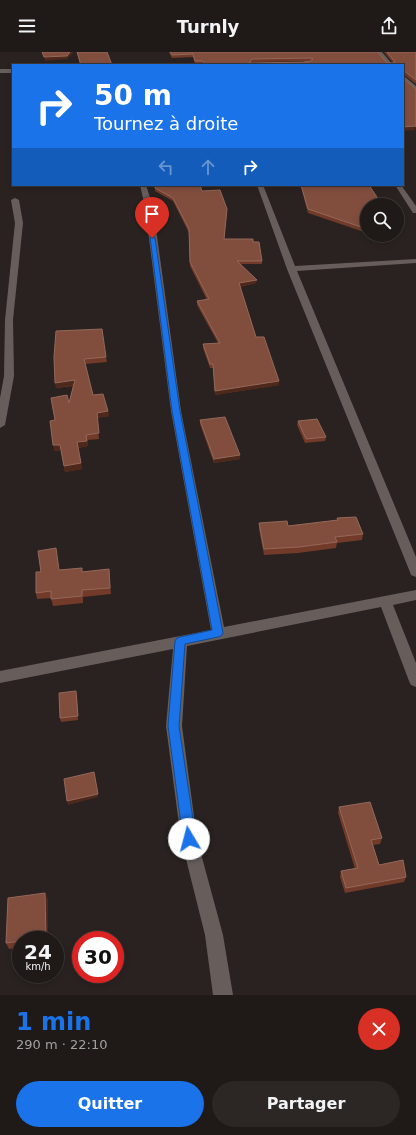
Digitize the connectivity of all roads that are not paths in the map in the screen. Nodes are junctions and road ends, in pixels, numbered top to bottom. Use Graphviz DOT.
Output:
graph roads {
  1 [pos="300,52"];
  2 [pos="379,52"];
  3 [pos="301,63"];
  4 [pos="309,64"];
  5 [pos="390,64"];
  6 [pos="0,71"];
  7 [pos="12,71"];
  8 [pos="404,78"];
  9 [pos="416,89"];
  10 [pos="143,186"];
  11 [pos="260,186"];
  12 [pos="399,186"];
  13 [pos="15,200"];
  14 [pos="416,211"];
  15 [pos="416,261"];
  16 [pos="291,269"];
  17 [pos="0,426"];
  18 [pos="416,572"];
  19 [pos="416,596"];
  20 [pos="385,601"];
  21 [pos="218,633"];
  22 [pos="180,641"];
  23 [pos="0,677"];
  24 [pos="416,681"];
  25 [pos="224,995"];
  1 -- 4 [label="street"];
  2 -- 5 [label="street"];
  3 -- 4 [label="street"];
  6 -- 7 [label="street"];
  8 -- 9 [label="street"];
  10 -- 21 [label="street"];
  11 -- 16 [label="street"];
  12 -- 14 [label="street"];
  13 -- 17 [label="street"];
  15 -- 16 [label="street"];
  16 -- 18 [label="street"];
  19 -- 20 [label="street"];
  20 -- 21 [label="street"];
  20 -- 24 [label="street"];
  21 -- 22 [label="street"];
  22 -- 23 [label="street"];
  22 -- 25 [label="street"];
}
